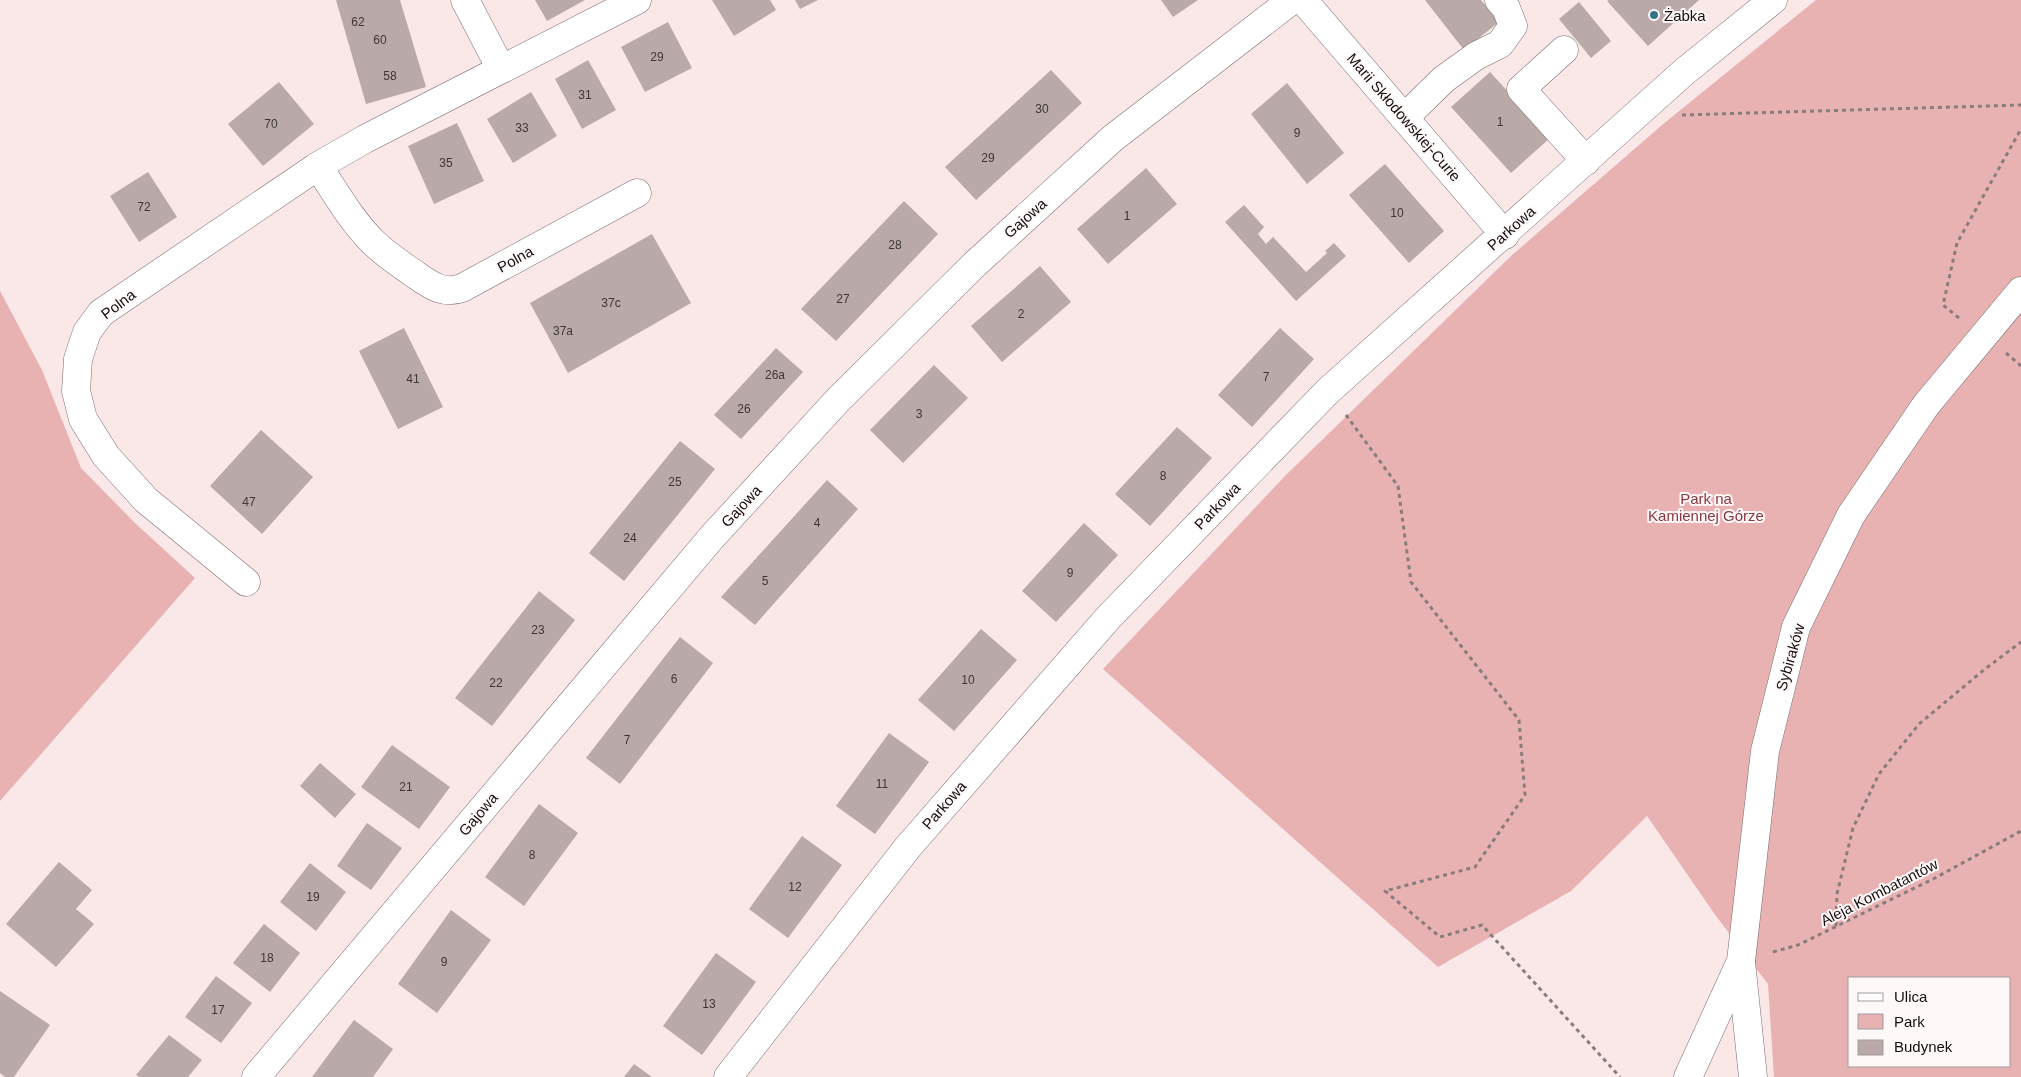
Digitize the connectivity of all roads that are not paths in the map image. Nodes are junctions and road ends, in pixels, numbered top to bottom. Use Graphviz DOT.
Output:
graph roads {
  1 [pos="466,0"];
  2 [pos="637,0"];
  3 [pos="1292,0"];
  4 [pos="1303,0"];
  5 [pos="1499,0"];
  6 [pos="1773,0"];
  7 [pos="1564,50"];
  8 [pos="501,69"];
  9 [pos="1404,118"];
  10 [pos="1586,161"];
  11 [pos="318,166"];
  12 [pos="637,192"];
  13 [pos="1505,234"];
  14 [pos="2021,290"];
  15 [pos="246,582"];
  16 [pos="1741,961"];
  17 [pos="256,1077"];
  18 [pos="728,1077"];
  19 [pos="1688,1077"];
  20 [pos="1753,1077"];
  1 -- 8 [label="street"];
  2 -- 8 [label="street, Polna"];
  3 -- 17 [label="street, Gajowa"];
  4 -- 9 [label="street, Marii Skłodowskiej-Curie"];
  5 -- 9 [label="street"];
  6 -- 10 [label="street, Parkowa"];
  7 -- 10 [label="street"];
  8 -- 11 [label="street, Polna"];
  9 -- 13 [label="street, Marii Skłodowskiej-Curie"];
  10 -- 13 [label="street, Parkowa"];
  11 -- 12 [label="street, Polna"];
  11 -- 15 [label="street, Polna"];
  13 -- 18 [label="street, Parkowa"];
  14 -- 16 [label="street, Sybiraków"];
  16 -- 19 [label="street, Sybiraków"];
  16 -- 20 [label="street"];
}
